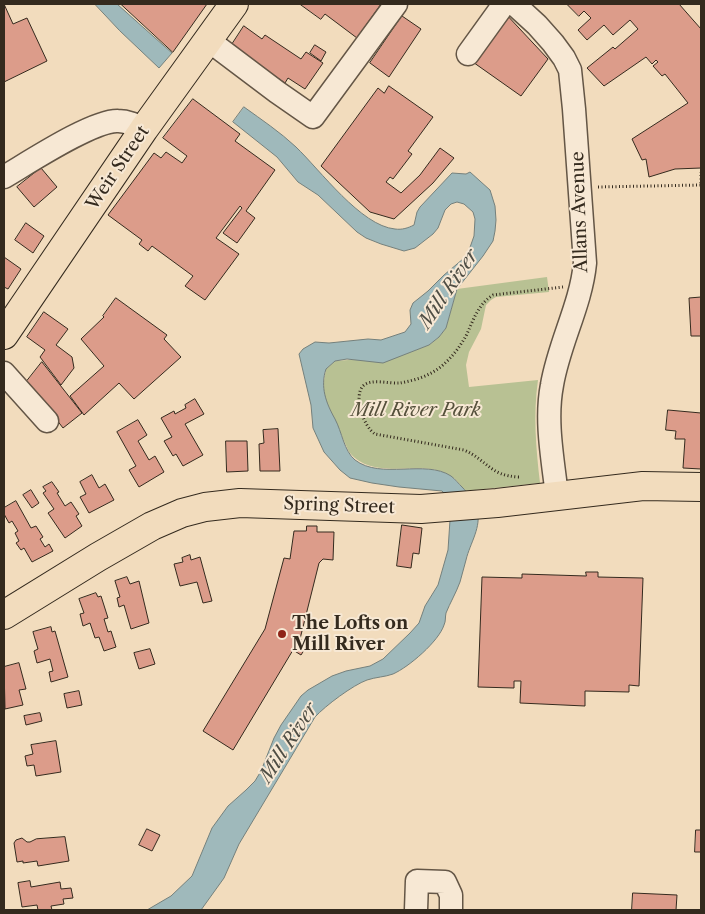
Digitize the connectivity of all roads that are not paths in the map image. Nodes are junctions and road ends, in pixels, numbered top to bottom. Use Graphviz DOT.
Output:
graph roads {
  1 [pos="396,4"];
  2 [pos="504,4"];
  3 [pos="514,4"];
  4 [pos="228,6"];
  5 [pos="208,40"];
  6 [pos="468,54"];
  7 [pos="144,129"];
  8 [pos="4,177"];
  9 [pos="4,335"];
  10 [pos="4,373"];
  11 [pos="47,421"];
  12 [pos="701,487"];
  13 [pos="557,496"];
  14 [pos="4,615"];
  15 [pos="416,910"];
  16 [pos="451,910"];
  1 -- 5 [label="street"];
  2 -- 6 [label="street"];
  3 -- 13 [label="street, Allans Avenue"];
  4 -- 5 [label="main road, Weir Street"];
  5 -- 7 [label="main road, Weir Street"];
  7 -- 8 [label="street"];
  7 -- 9 [label="main road, Weir Street"];
  10 -- 11 [label="street"];
  12 -- 13 [label="main road, Spring Street"];
  13 -- 14 [label="main road, Spring Street"];
  15 -- 16 [label="street"];
}
